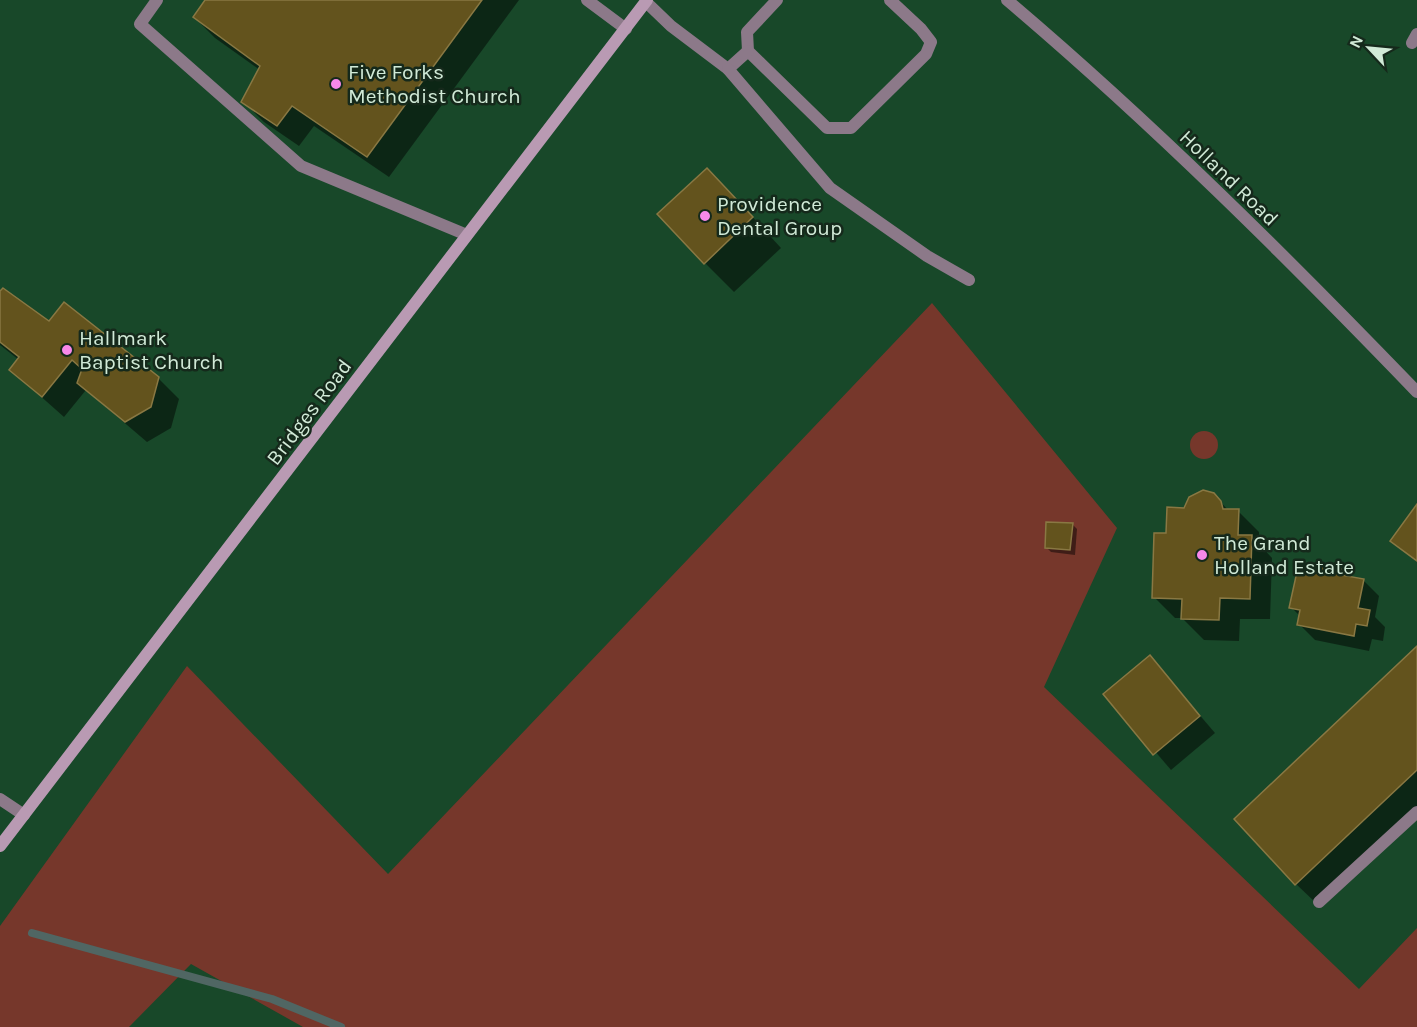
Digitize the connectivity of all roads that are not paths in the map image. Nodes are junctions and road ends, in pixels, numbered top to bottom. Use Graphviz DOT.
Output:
graph roads {
  1 [pos="157,0"];
  2 [pos="587,0"];
  3 [pos="777,0"];
  4 [pos="890,0"];
  5 [pos="1007,0"];
  6 [pos="646,1"];
  7 [pos="626,29"];
  8 [pos="748,51"];
  9 [pos="728,69"];
  10 [pos="467,235"];
  11 [pos="969,280"];
  12 [pos="1417,392"];
  13 [pos="0,799"];
  14 [pos="1417,813"];
  15 [pos="24,814"];
  16 [pos="0,846"];
  17 [pos="1319,902"];
  1 -- 10 [label="street"];
  2 -- 7 [label="street"];
  3 -- 8 [label="street"];
  4 -- 8 [label="street"];
  5 -- 12 [label="street, Holland Road"];
  6 -- 7 [label="main road, Bridges Road"];
  6 -- 9 [label="street"];
  7 -- 10 [label="main road, Bridges Road"];
  8 -- 9 [label="street"];
  9 -- 11 [label="street"];
  10 -- 15 [label="main road, Bridges Road"];
  13 -- 15 [label="street"];
  14 -- 17 [label="street"];
  15 -- 16 [label="main road, Bridges Road"];
}
